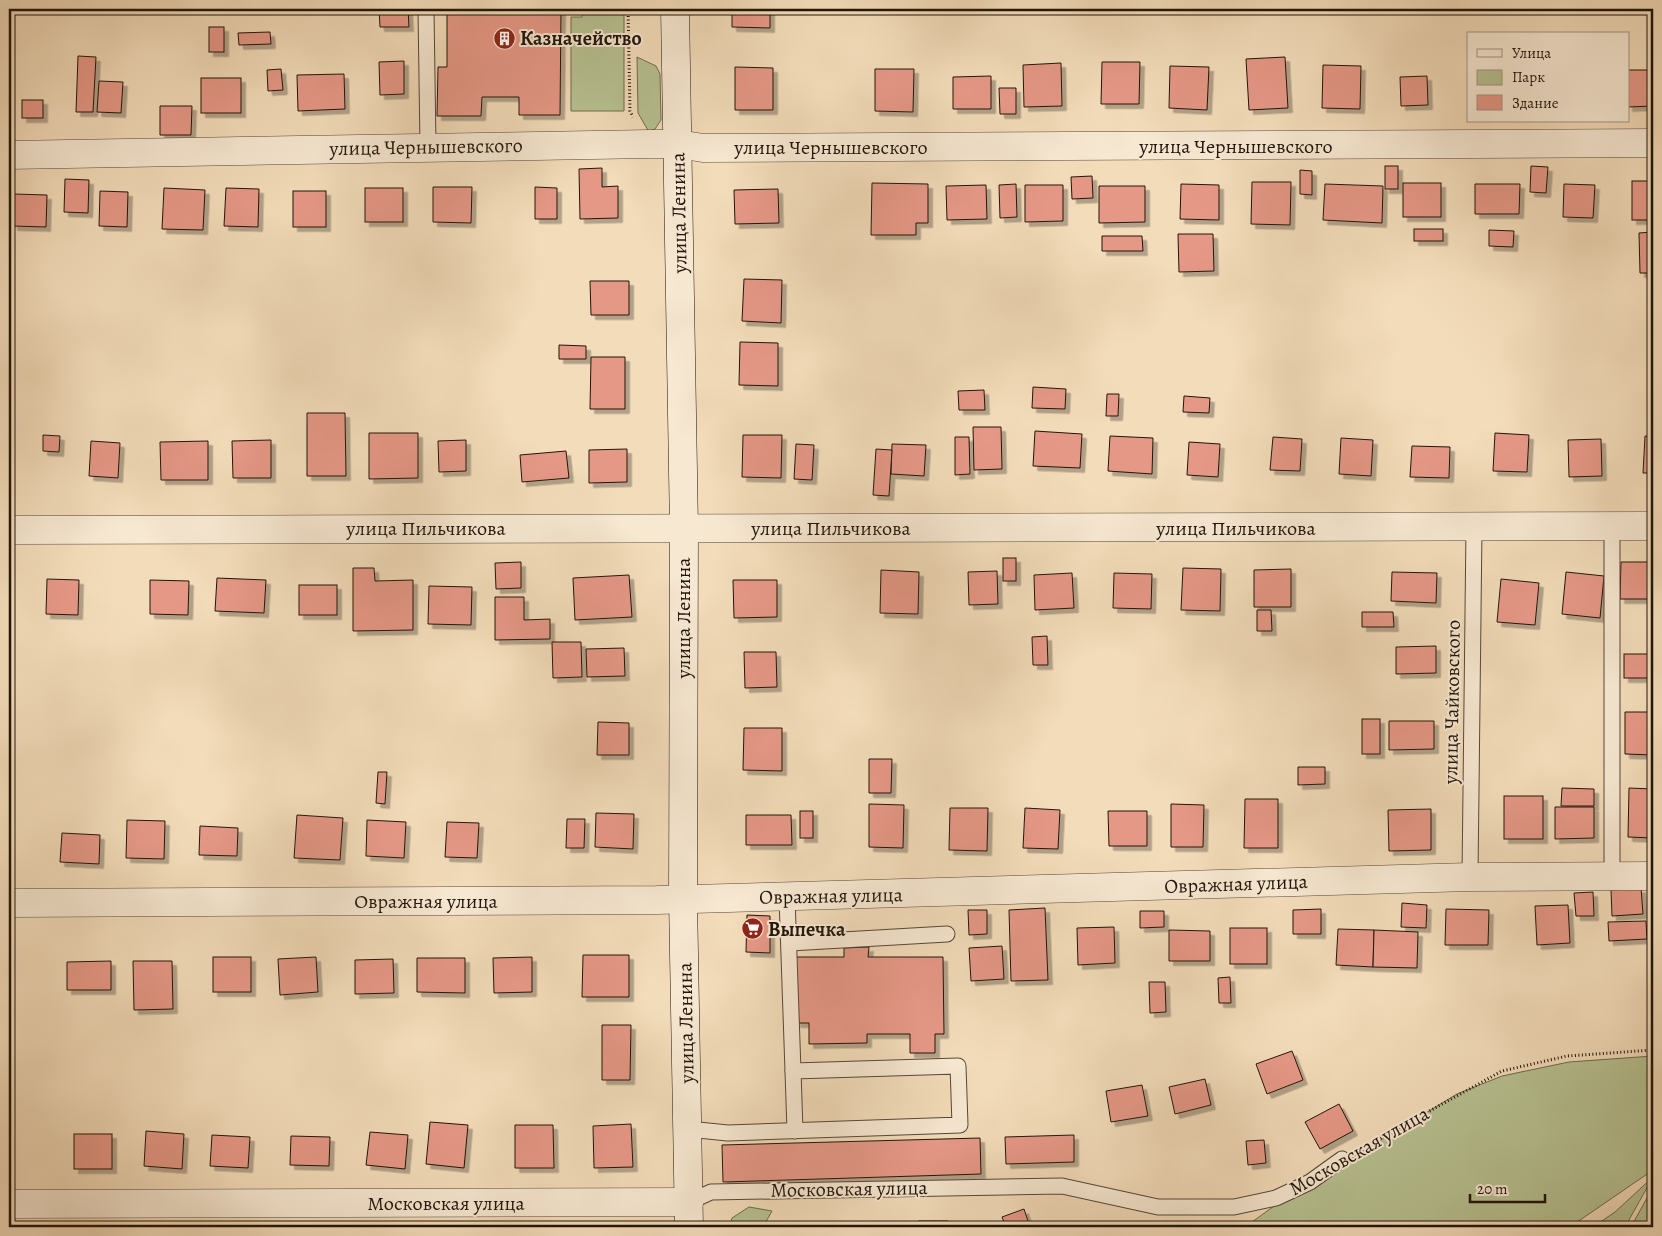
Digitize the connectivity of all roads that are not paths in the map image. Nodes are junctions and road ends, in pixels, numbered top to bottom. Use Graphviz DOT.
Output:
graph roads {
  1 [pos="426,9"];
  2 [pos="675,9"];
  3 [pos="1653,143"];
  4 [pos="678,144"];
  5 [pos="428,147"];
  6 [pos="9,156"];
  7 [pos="1612,526"];
  8 [pos="1653,526"];
  9 [pos="1474,527"];
  10 [pos="684,529"];
  11 [pos="9,530"];
  12 [pos="1612,876"];
  13 [pos="1653,876"];
  14 [pos="1470,877"];
  15 [pos="787,898"];
  16 [pos="683,899"];
  17 [pos="9,903"];
  18 [pos="947,934"];
  19 [pos="790,943"];
  20 [pos="793,1071"];
  21 [pos="688,1129"];
  22 [pos="795,1131"];
  23 [pos="1342,1159"];
  24 [pos="9,1204"];
  25 [pos="689,1215"];
  1 -- 5 [label="lane"];
  2 -- 4 [label="street, улица Ленина"];
  3 -- 4 [label="street, улица Чернышевского"];
  4 -- 5 [label="street, улица Чернышевского"];
  4 -- 10 [label="street, улица Ленина"];
  5 -- 6 [label="street, улица Чернышевского"];
  7 -- 8 [label="street, улица Пильчикова"];
  7 -- 9 [label="street, улица Пильчикова"];
  7 -- 12 [label="lane"];
  9 -- 10 [label="street, улица Пильчикова"];
  9 -- 14 [label="lane, улица Чайковского"];
  10 -- 11 [label="street, улица Пильчикова"];
  10 -- 16 [label="street, улица Ленина"];
  12 -- 13 [label="street, Овражная улица"];
  12 -- 14 [label="street, Овражная улица"];
  14 -- 15 [label="street, Овражная улица"];
  15 -- 16 [label="street, Овражная улица"];
  15 -- 19 [label="lane"];
  16 -- 17 [label="street, Овражная улица"];
  16 -- 21 [label="street, улица Ленина"];
  18 -- 19 [label="lane"];
  19 -- 20 [label="lane"];
  20 -- 22 [label="lane"];
  20 -- 22 [label="lane"];
  21 -- 22 [label="lane"];
  21 -- 25 [label="street, улица Ленина"];
  23 -- 25 [label="lane, Московская улица"];
  24 -- 25 [label="street, Московская улица"];
}
